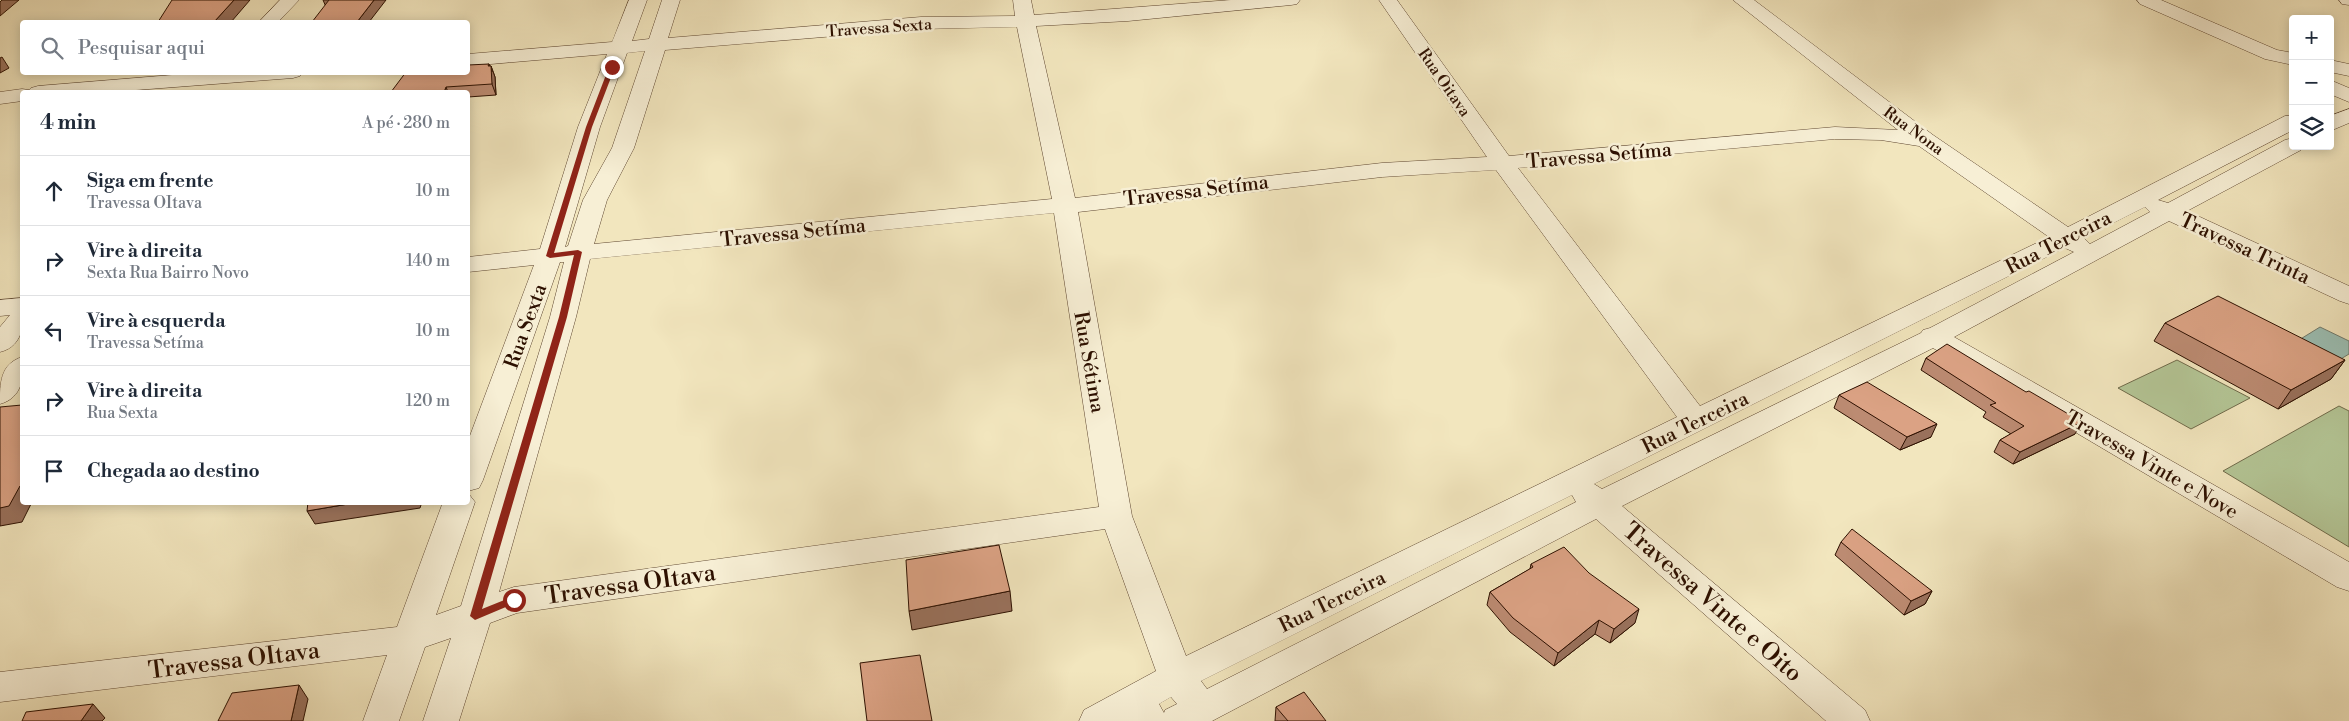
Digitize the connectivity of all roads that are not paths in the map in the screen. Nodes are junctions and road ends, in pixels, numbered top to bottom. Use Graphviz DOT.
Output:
graph roads {
  1 [pos="638,0"];
  2 [pos="671,0"];
  3 [pos="1290,0"];
  4 [pos="1388,0"];
  5 [pos="1742,0"];
  6 [pos="2146,0"];
  7 [pos="298,4"];
  8 [pos="1025,11"];
  9 [pos="271,20"];
  10 [pos="293,20"];
  11 [pos="658,44"];
  12 [pos="619,49"];
  13 [pos="2272,55"];
  14 [pos="2289,58"];
  15 [pos="470,60"];
  16 [pos="2289,64"];
  17 [pos="2334,67"];
  18 [pos="2349,70"];
  19 [pos="242,75"];
  20 [pos="246,75"];
  21 [pos="213,81"];
  22 [pos="70,90"];
  23 [pos="235,90"];
  24 [pos="20,95"];
  25 [pos="0,98"];
  26 [pos="2349,115"];
  27 [pos="2289,123"];
  28 [pos="2334,123"];
  29 [pos="1925,140"];
  30 [pos="2289,147"];
  31 [pos="1503,163"];
  32 [pos="2141,199"];
  33 [pos="1065,206"];
  34 [pos="2168,212"];
  35 [pos="2066,238"];
  36 [pos="578,252"];
  37 [pos="2091,253"];
  38 [pos="550,256"];
  39 [pos="470,264"];
  40 [pos="2349,296"];
  41 [pos="20,306"];
  42 [pos="0,308"];
  43 [pos="20,319"];
  44 [pos="1903,319"];
  45 [pos="1934,337"];
  46 [pos="0,344"];
  47 [pos="20,369"];
  48 [pos="0,394"];
  49 [pos="1696,422"];
  50 [pos="470,475"];
  51 [pos="1573,483"];
  52 [pos="1599,504"];
  53 [pos="458,505"];
  54 [pos="1116,516"];
  55 [pos="2349,578"];
  56 [pos="475,616"];
  57 [pos="409,639"];
  58 [pos="1176,677"];
  59 [pos="0,687"];
  60 [pos="1143,711"];
  61 [pos="1190,715"];
  62 [pos="381,721"];
  63 [pos="441,721"];
  64 [pos="1097,721"];
  65 [pos="1852,721"];
  1 -- 12 [label="street, Rua Sexta"];
  2 -- 11 [label="street"];
  3 -- 8 [label="street, Travessa Sexta"];
  4 -- 31 [label="street, Rua Oitava"];
  5 -- 29 [label="street, Rua Nona"];
  6 -- 13 [label="street"];
  7 -- 9 [label="street"];
  7 -- 10 [label="street"];
  8 -- 11 [label="street, Travessa Sexta"];
  8 -- 33 [label="street, Rua Sétima"];
  11 -- 12 [label="street, Travessa Sexta"];
  11 -- 36 [label="street"];
  12 -- 15 [label="street, Travessa Sexta"];
  12 -- 38 [label="street, Rua Sexta"];
  13 -- 14 [label="street"];
  13 -- 16 [label="street"];
  17 -- 18 [label="street"];
  19 -- 21 [label="street"];
  20 -- 23 [label="street"];
  21 -- 22 [label="street"];
  24 -- 25 [label="street"];
  26 -- 28 [label="street"];
  27 -- 32 [label="street, Rua Terceira"];
  29 -- 31 [label="street, Travessa Setíma"];
  29 -- 35 [label="street, Rua Nona"];
  30 -- 34 [label="street, Rua Terceira"];
  31 -- 33 [label="street, Travessa Setíma"];
  31 -- 49 [label="street, Rua Oitava"];
  32 -- 34 [label="street, Travessa Trinta"];
  32 -- 35 [label="street, Rua Terceira"];
  33 -- 36 [label="street, Travessa Setíma"];
  33 -- 54 [label="street, Rua Sétima"];
  34 -- 37 [label="street, Rua Terceira"];
  34 -- 40 [label="street, Travessa Trinta"];
  35 -- 37 [label="street, Rua Nona"];
  35 -- 44 [label="street, Rua Terceira"];
  36 -- 38 [label="street, Travessa Setíma"];
  36 -- 56 [label="street"];
  37 -- 45 [label="street, Rua Terceira"];
  38 -- 39 [label="street, Travessa Setíma"];
  38 -- 50 [label="street, Rua Sexta"];
  41 -- 42 [label="street"];
  43 -- 46 [label="street"];
  44 -- 45 [label="street, Travessa Vinte e Nove"];
  44 -- 49 [label="street, Rua Terceira"];
  45 -- 52 [label="street, Rua Terceira"];
  45 -- 55 [label="street, Travessa Vinte e Nove"];
  47 -- 48 [label="street"];
  49 -- 51 [label="street, Rua Terceira"];
  51 -- 52 [label="street, Travessa Vinte e Oito"];
  51 -- 58 [label="street, Rua Terceira"];
  52 -- 61 [label="street, Rua Terceira"];
  52 -- 65 [label="street, Travessa Vinte e Oito"];
  53 -- 57 [label="street"];
  54 -- 56 [label="street, Travessa OItava"];
  54 -- 58 [label="street, Rua Sétima"];
  56 -- 57 [label="street, Travessa OItava"];
  56 -- 63 [label="street"];
  57 -- 59 [label="street, Travessa OItava"];
  57 -- 62 [label="street"];
  58 -- 60 [label="street, Rua Terceira"];
  58 -- 61 [label="street, Rua Sétima"];
  60 -- 64 [label="street, Rua Terceira"];
}
